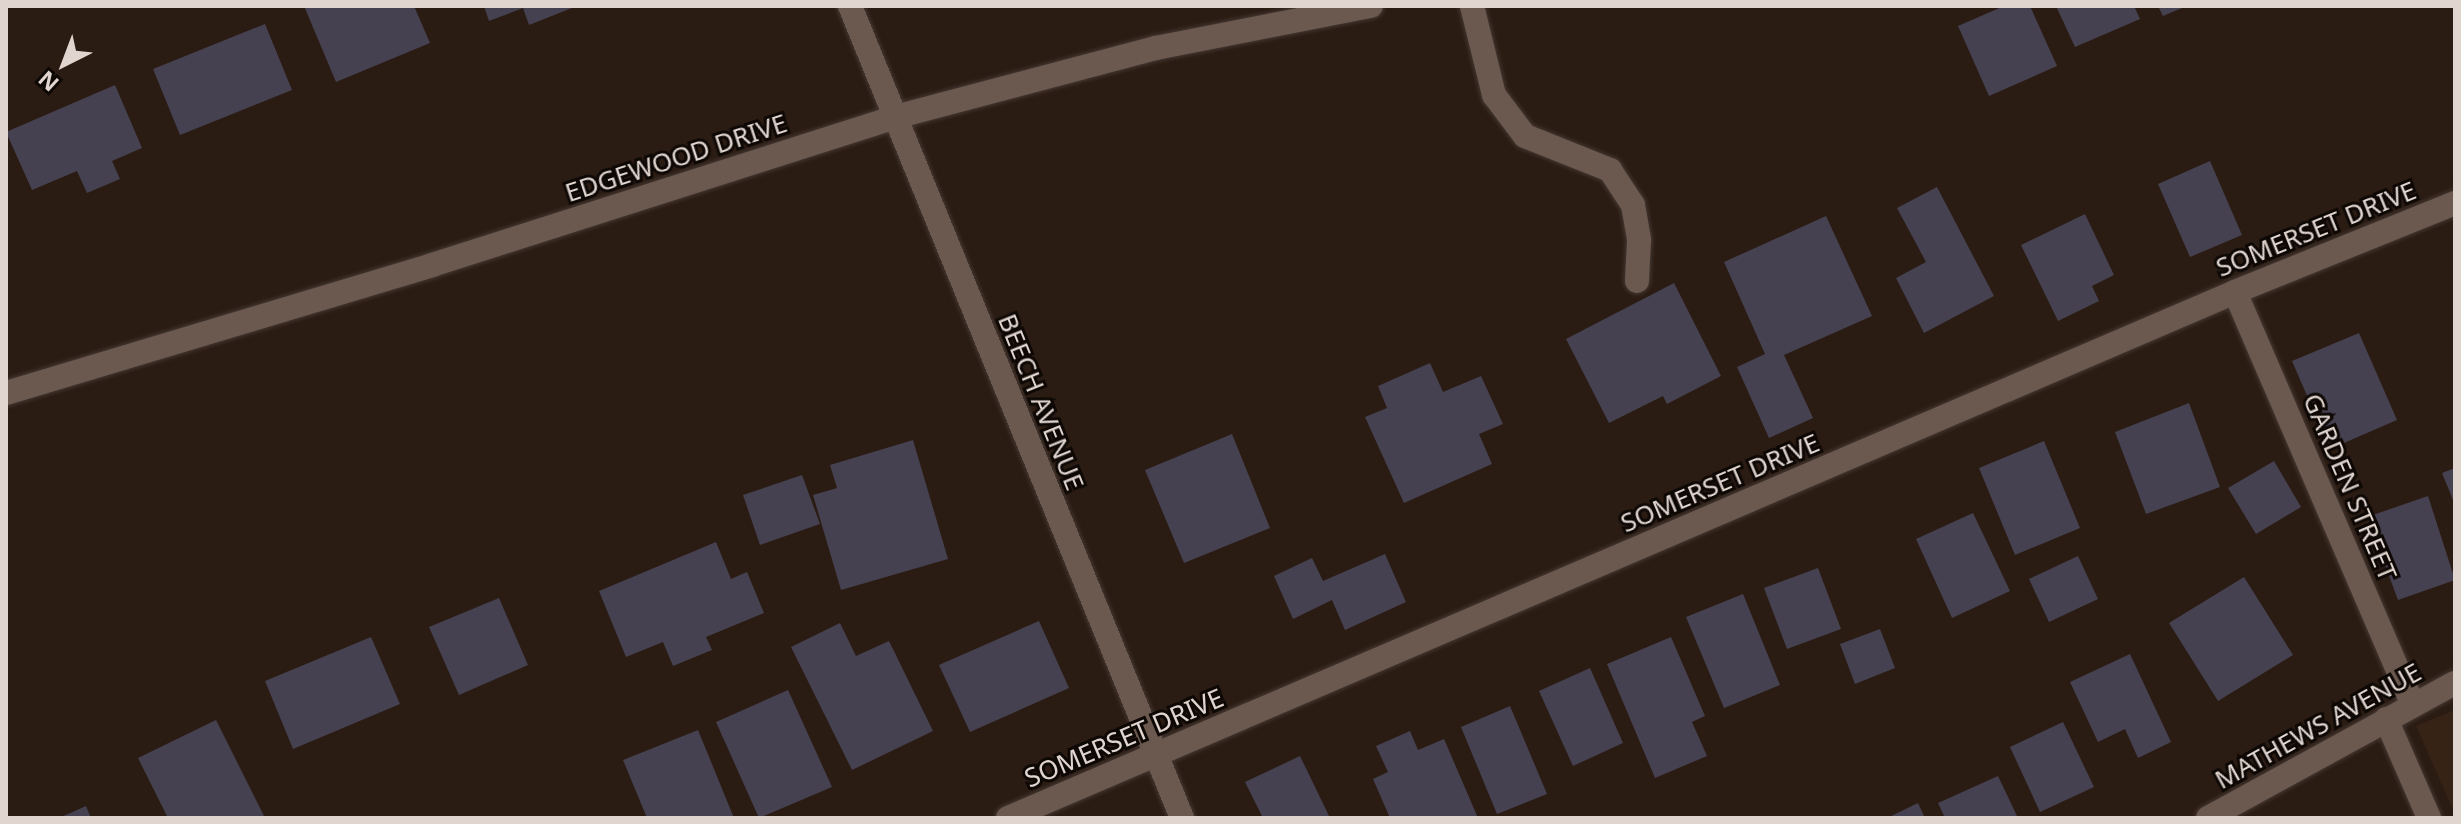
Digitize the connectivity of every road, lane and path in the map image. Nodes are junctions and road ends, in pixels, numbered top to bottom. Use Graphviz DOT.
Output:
graph roads {
  1 [pos="850,6"];
  2 [pos="1371,6"];
  3 [pos="1472,6"];
  4 [pos="895,117"];
  5 [pos="2455,203"];
  6 [pos="1637,281"];
  7 [pos="2235,292"];
  8 [pos="6,393"];
  9 [pos="2455,683"];
  10 [pos="2413,705"];
  11 [pos="2386,719"];
  12 [pos="1155,757"];
  13 [pos="1008,818"];
  14 [pos="1182,818"];
  15 [pos="2208,818"];
  16 [pos="2429,818"];
  1 -- 4 [label="street, BEECH AVENUE"];
  2 -- 4 [label="street, EDGEWOOD DRIVE"];
  3 -- 6 [label="street"];
  4 -- 8 [label="street, EDGEWOOD DRIVE"];
  4 -- 12 [label="street, BEECH AVENUE"];
  5 -- 7 [label="street, SOMERSET DRIVE"];
  7 -- 10 [label="street, GARDEN STREET"];
  7 -- 12 [label="street, SOMERSET DRIVE"];
  9 -- 10 [label="street, MATHEWS AVENUE"];
  10 -- 11 [label="street, MATHEWS AVENUE"];
  11 -- 15 [label="street, MATHEWS AVENUE"];
  11 -- 16 [label="street"];
  12 -- 13 [label="street, SOMERSET DRIVE"];
  12 -- 14 [label="street, BEECH AVENUE"];
}
